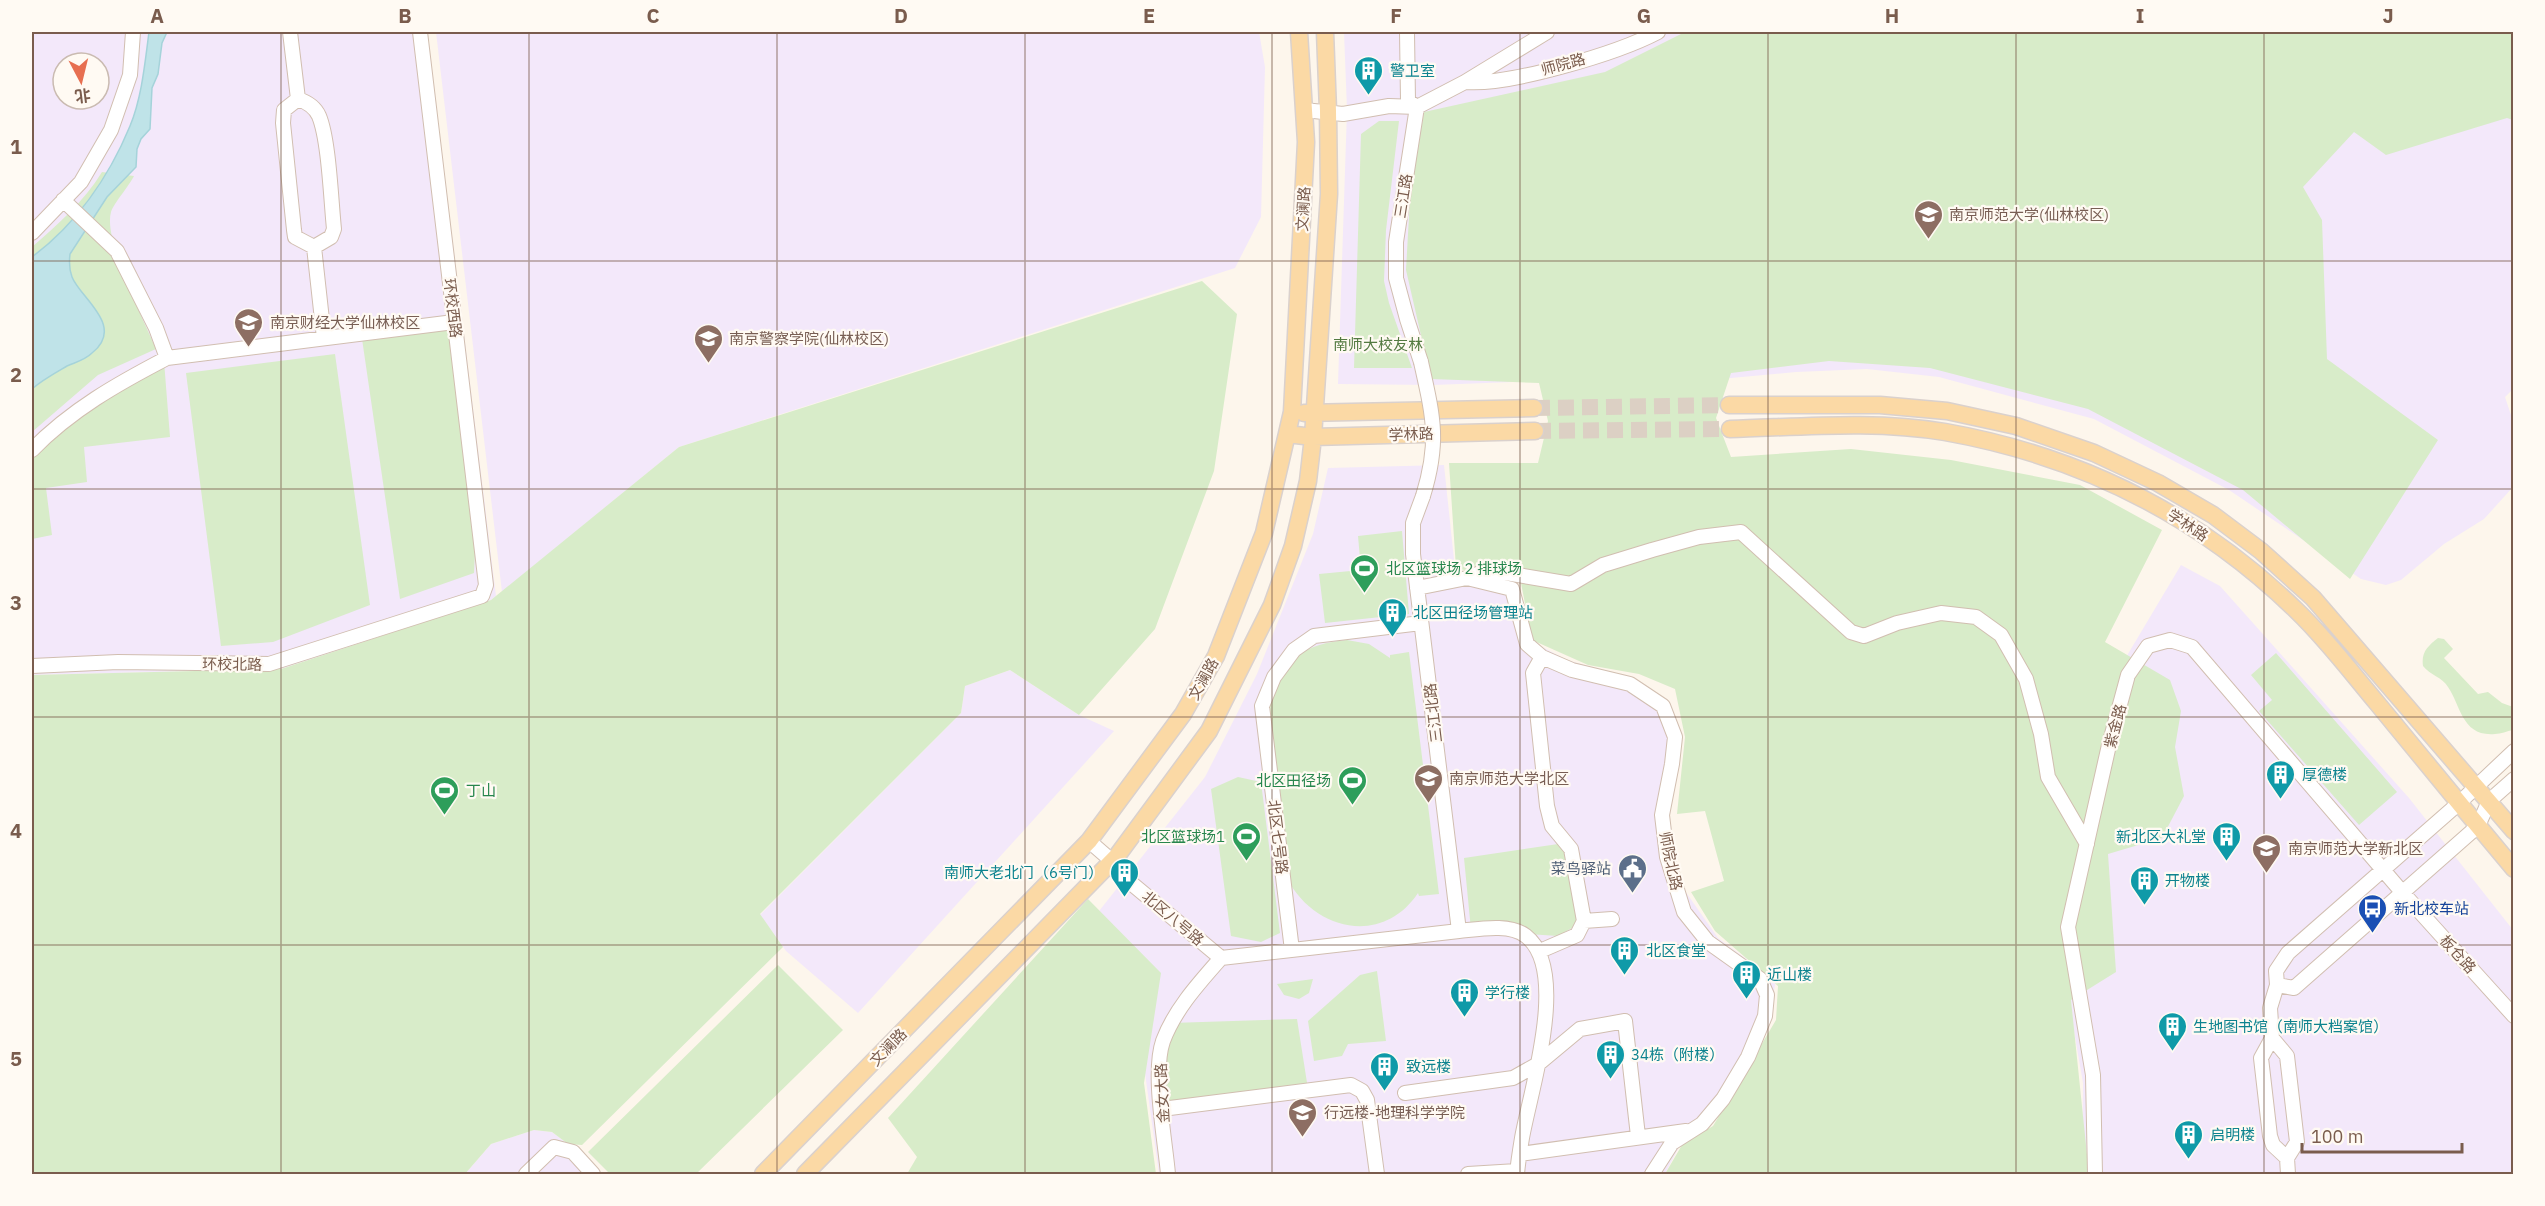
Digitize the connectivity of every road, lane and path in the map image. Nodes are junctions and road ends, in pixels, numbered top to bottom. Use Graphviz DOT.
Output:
graph roads {
  1 [pos="133,32"];
  2 [pos="290,32"];
  3 [pos="420,32"];
  4 [pos="1299,32"];
  5 [pos="1324,32"];
  6 [pos="1407,32"];
  7 [pos="1547,32"];
  8 [pos="1658,32"];
  9 [pos="1465,82"];
  10 [pos="298,99"];
  11 [pos="1417,108"];
  12 [pos="1304,110"];
  13 [pos="1328,111"];
  14 [pos="63,200"];
  15 [pos="32,233"];
  16 [pos="314,247"];
  17 [pos="453,322"];
  18 [pos="324,338"];
  19 [pos="167,358"];
  20 [pos="1729,405"];
  21 [pos="1534,408"];
  22 [pos="1292,411"];
  23 [pos="1432,411"];
  24 [pos="1315,413"];
  25 [pos="1730,429"];
  26 [pos="1534,431"];
  27 [pos="1287,434"];
  28 [pos="1435,434"];
  29 [pos="1313,437"];
  30 [pos="32,450"];
  31 [pos="1467,578"];
  32 [pos="486,585"];
  33 [pos="1417,588"];
  34 [pos="1421,623"];
  35 [pos="1542,657"];
  36 [pos="32,666"];
  37 [pos="2514,751"];
  38 [pos="2514,779"];
  39 [pos="2475,786"];
  40 [pos="2489,801"];
  41 [pos="2458,804"];
  42 [pos="2478,826"];
  43 [pos="2514,831"];
  44 [pos="1089,841"];
  45 [pos="2086,844"];
  46 [pos="1112,861"];
  47 [pos="2514,869"];
  48 [pos="2383,870"];
  49 [pos="2402,892"];
  50 [pos="1612,919"];
  51 [pos="1584,921"];
  52 [pos="1460,931"];
  53 [pos="1292,950"];
  54 [pos="1540,951"];
  55 [pos="1221,958"];
  56 [pos="2277,985"];
  57 [pos="2514,1016"];
  58 [pos="2272,1038"];
  59 [pos="1538,1064"];
  60 [pos="1405,1093"];
  61 [pos="1162,1109"];
  62 [pos="1694,1129"];
  63 [pos="1638,1136"];
  64 [pos="1520,1154"];
  65 [pos="2287,1158"];
  66 [pos="1517,1173"];
  67 [pos="526,1174"];
  68 [pos="593,1174"];
  69 [pos="763,1174"];
  70 [pos="804,1174"];
  71 [pos="1168,1174"];
  72 [pos="1377,1174"];
  73 [pos="1468,1174"];
  74 [pos="1652,1174"];
  75 [pos="2095,1174"];
  76 [pos="2288,1174"];
  1 -- 14 [label="street"];
  2 -- 10 [label="street"];
  3 -- 17 [label="street, 环校西路"];
  4 -- 12 [label="main road, 文澜路"];
  5 -- 13 [label="main road, 文澜路"];
  6 -- 11 [label="street, 三江路"];
  7 -- 9 [label="street, 师院路"];
  8 -- 9 [label="street, 师院路"];
  9 -- 11 [label="street, 师院路"];
  10 -- 16 [label="street"];
  10 -- 16 [label="street"];
  11 -- 13 [label="street"];
  11 -- 23 [label="street, 三江路, bridge"];
  12 -- 13 [label="street"];
  12 -- 22 [label="main road, 文澜路"];
  13 -- 24 [label="main road, 文澜路"];
  14 -- 15 [label="street"];
  14 -- 19 [label="street"];
  16 -- 18 [label="street"];
  17 -- 18 [label="street"];
  17 -- 32 [label="street, 环校西路"];
  18 -- 19 [label="street"];
  19 -- 30 [label="street"];
  20 -- 39 [label="main road, 学林路"];
  21 -- 23 [label="main road, 学林路"];
  22 -- 24 [label="main road, 学林路"];
  22 -- 27 [label="main road, 文澜路"];
  23 -- 24 [label="main road, 学林路"];
  23 -- 28 [label="street, 三江路, bridge"];
  24 -- 29 [label="main road, 文澜路"];
  25 -- 41 [label="main road, 学林路"];
  26 -- 28 [label="main road, 学林路"];
  27 -- 29 [label="main road, 学林路"];
  27 -- 44 [label="main road, 文澜路"];
  28 -- 29 [label="main road, 学林路"];
  28 -- 33 [label="street, 三江北路, bridge"];
  29 -- 46 [label="main road, 文澜路"];
  31 -- 33 [label="street, 师院北路"];
  31 -- 35 [label="street, 师院北路"];
  31 -- 45 [label="street"];
  32 -- 36 [label="street, 环校北路"];
  33 -- 34 [label="street, 三江北路"];
  34 -- 52 [label="street, 三江北路"];
  34 -- 53 [label="street, 北区七号路"];
  35 -- 51 [label="street"];
  35 -- 62 [label="street, 师院北路"];
  37 -- 39 [label="street"];
  38 -- 40 [label="street"];
  39 -- 40 [label="main road, 学林路"];
  39 -- 41 [label="street"];
  40 -- 42 [label="street"];
  40 -- 43 [label="main road, 学林路"];
  41 -- 42 [label="main road, 学林路"];
  41 -- 48 [label="street"];
  42 -- 47 [label="main road, 学林路"];
  42 -- 49 [label="street"];
  44 -- 46 [label="street, 北区八号路"];
  44 -- 69 [label="main road, 文澜路"];
  45 -- 48 [label="street, 紫金路"];
  45 -- 75 [label="street, 紫金路"];
  46 -- 55 [label="street, 北区八号路"];
  46 -- 70 [label="main road, 文澜路"];
  48 -- 49 [label="street, 紫金路"];
  48 -- 56 [label="street"];
  49 -- 56 [label="street"];
  49 -- 57 [label="street, 板仓路"];
  50 -- 51 [label="street"];
  51 -- 54 [label="street"];
  52 -- 53 [label="street"];
  52 -- 54 [label="street"];
  53 -- 55 [label="street"];
  54 -- 59 [label="street"];
  55 -- 61 [label="street, 金女大路"];
  56 -- 58 [label="street"];
  58 -- 65 [label="street"];
  58 -- 65 [label="street"];
  59 -- 60 [label="street"];
  59 -- 63 [label="street"];
  59 -- 64 [label="street"];
  61 -- 71 [label="street, 金女大路"];
  61 -- 72 [label="street"];
  62 -- 63 [label="street"];
  62 -- 74 [label="street, 师院北路"];
  63 -- 64 [label="street"];
  64 -- 66 [label="street"];
  65 -- 76 [label="street"];
  66 -- 73 [label="street"];
  67 -- 68 [label="street"];
}
